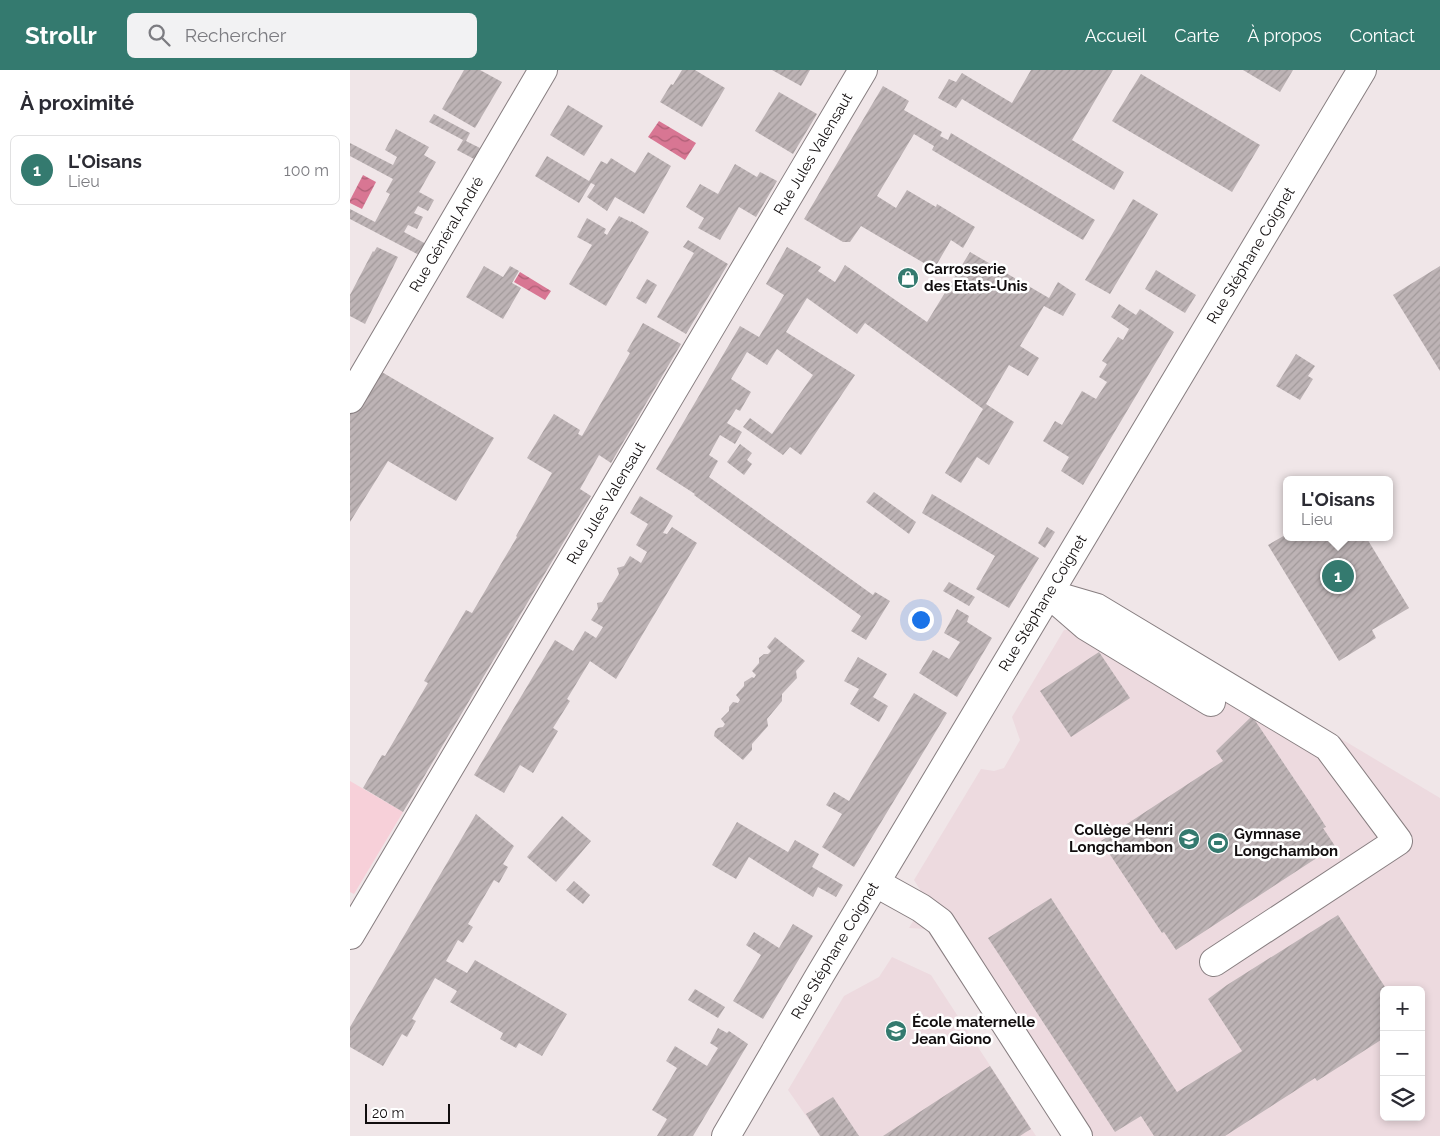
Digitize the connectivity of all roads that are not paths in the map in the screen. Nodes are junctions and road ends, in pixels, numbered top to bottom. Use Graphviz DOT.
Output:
graph roads {
  1 [pos="542,70"];
  2 [pos="863,70"];
  3 [pos="1362,70"];
  4 [pos="350,399"];
  5 [pos="1049,594"];
  6 [pos="1211,702"];
  7 [pos="876,883"];
  8 [pos="350,935"];
  9 [pos="1214,962"];
  10 [pos="726,1136"];
  11 [pos="1078,1136"];
  1 -- 4 [label="street, Rue Général André"];
  2 -- 8 [label="street, Rue Jules Valensaut"];
  3 -- 5 [label="street, Rue Stéphane Coignet"];
  5 -- 6 [label="street"];
  5 -- 7 [label="street, Rue Stéphane Coignet"];
  5 -- 9 [label="street"];
  7 -- 10 [label="street, Rue Stéphane Coignet"];
  7 -- 11 [label="street"];
}
